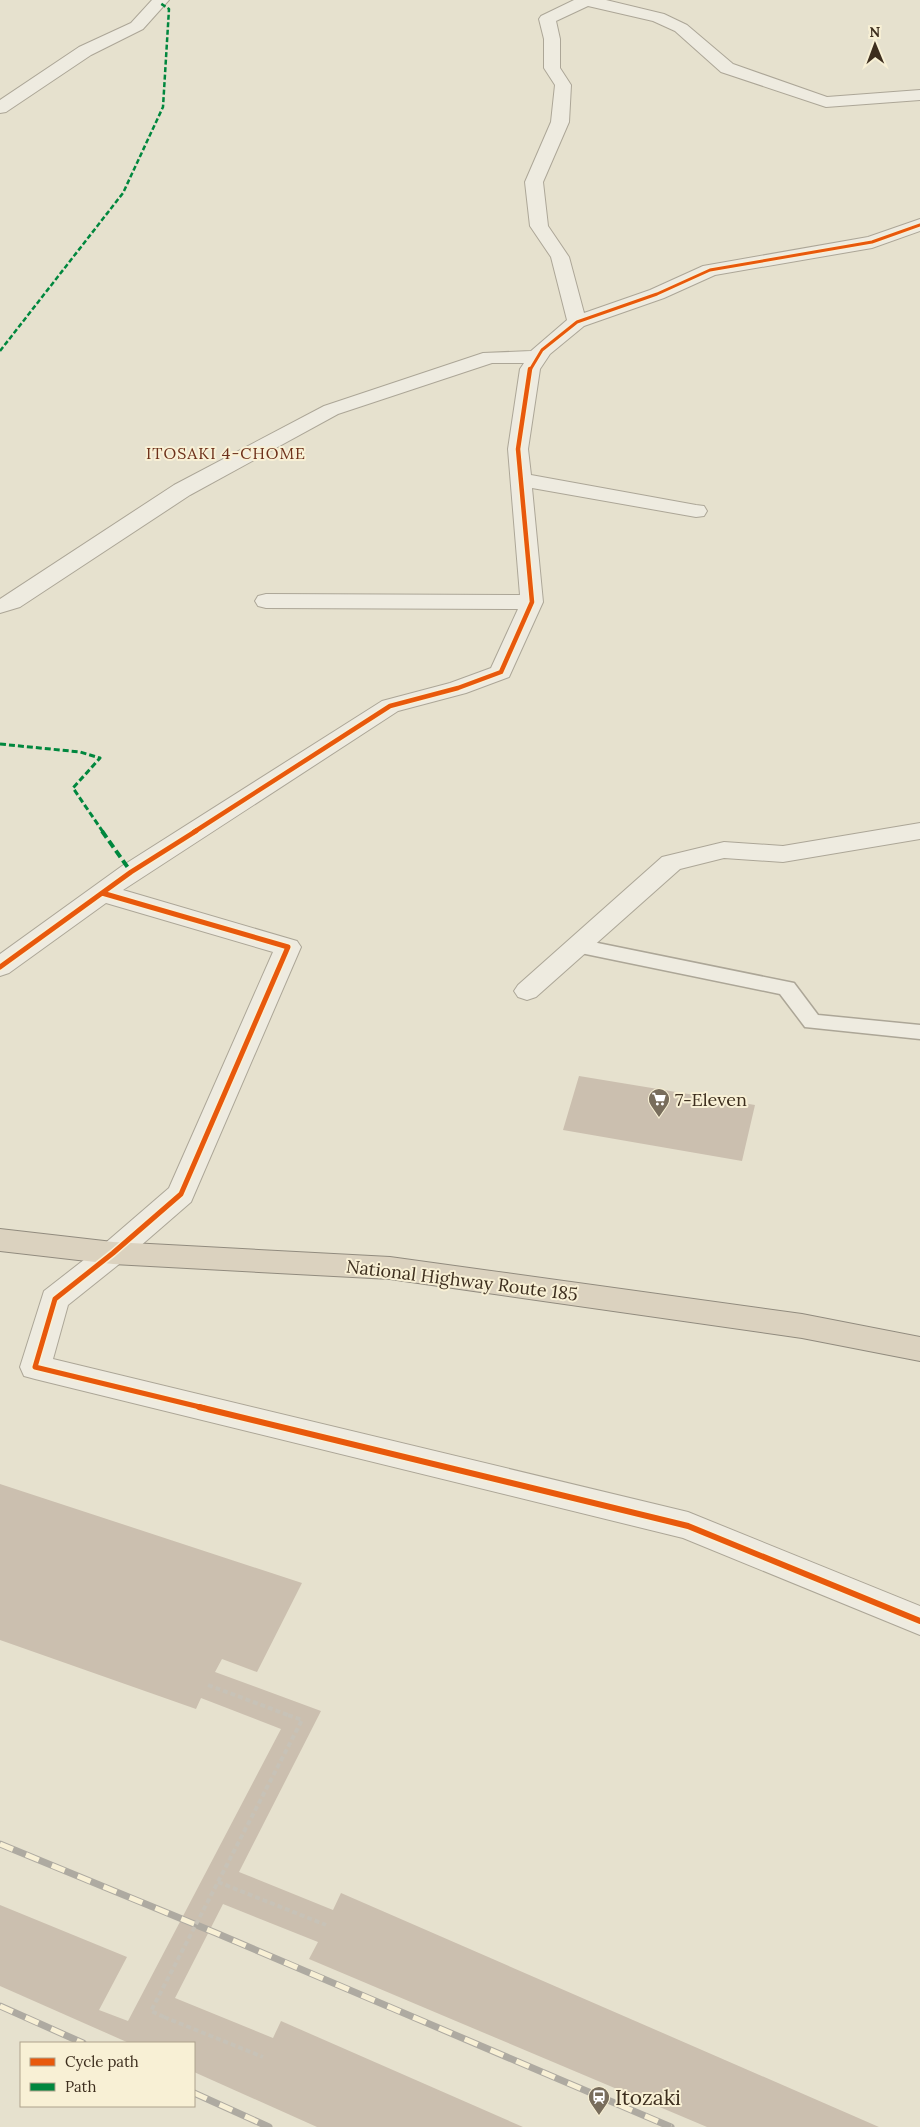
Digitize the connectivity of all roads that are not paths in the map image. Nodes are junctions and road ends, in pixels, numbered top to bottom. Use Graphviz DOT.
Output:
graph roads {
  1 [pos="161,0"];
  2 [pos="586,0"];
  3 [pos="920,94"];
  4 [pos="0,108"];
  5 [pos="920,225"];
  6 [pos="577,322"];
  7 [pos="538,357"];
  8 [pos="521,480"];
  9 [pos="696,511"];
  10 [pos="266,600"];
  11 [pos="532,602"];
  12 [pos="0,606"];
  13 [pos="920,831"];
  14 [pos="102,893"];
  15 [pos="578,946"];
  16 [pos="0,967"];
  17 [pos="527,991"];
  18 [pos="920,1032"];
  19 [pos="0,1240"];
  20 [pos="113,1253"];
  21 [pos="920,1349"];
  22 [pos="920,1620"];
  1 -- 4 [label="street"];
  2 -- 3 [label="street"];
  2 -- 6 [label="street"];
  5 -- 6 [label="street"];
  6 -- 7 [label="street"];
  7 -- 8 [label="street"];
  7 -- 12 [label="street"];
  8 -- 9 [label="street"];
  8 -- 11 [label="street"];
  10 -- 11 [label="street"];
  11 -- 14 [label="street"];
  13 -- 15 [label="street"];
  14 -- 16 [label="street"];
  14 -- 20 [label="street"];
  15 -- 17 [label="street"];
  15 -- 18 [label="lane"];
  19 -- 20 [label="highway, National Highway Route 185"];
  20 -- 21 [label="highway, National Highway Route 185"];
  20 -- 22 [label="street"];
}
